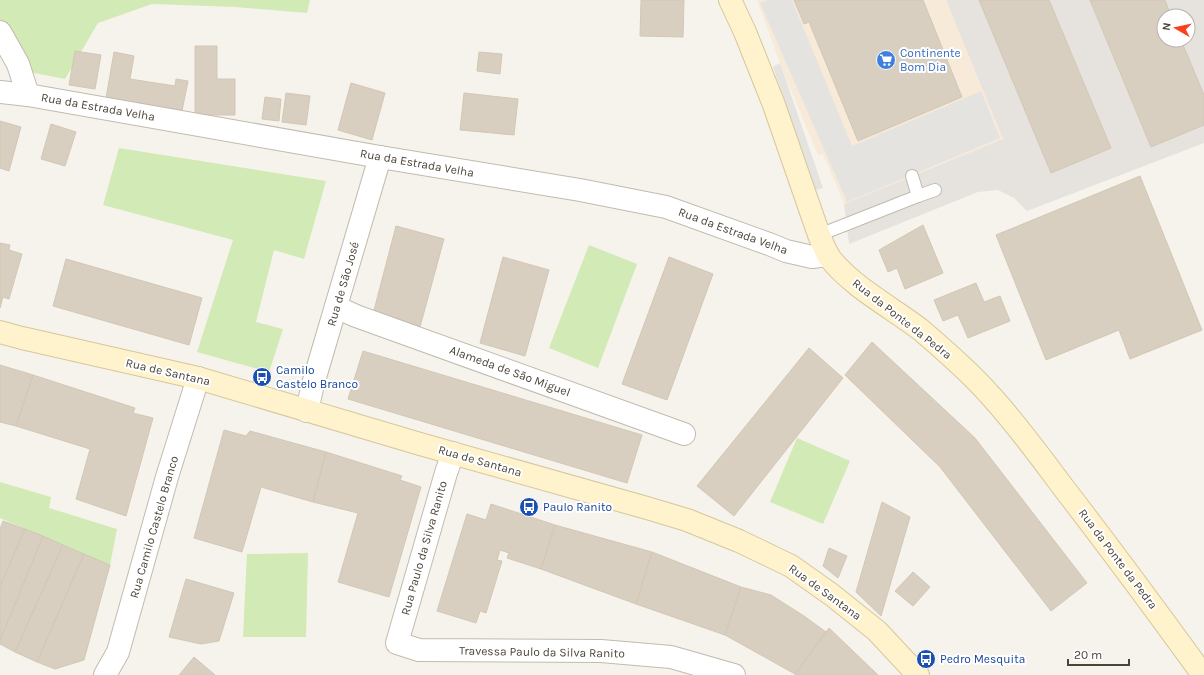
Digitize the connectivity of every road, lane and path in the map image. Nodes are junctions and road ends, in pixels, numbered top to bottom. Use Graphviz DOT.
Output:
graph roads {
  1 [pos="730,0"];
  2 [pos="0,32"];
  3 [pos="0,92"];
  4 [pos="28,95"];
  5 [pos="380,157"];
  6 [pos="912,176"];
  7 [pos="935,190"];
  8 [pos="918,196"];
  9 [pos="819,235"];
  10 [pos="828,255"];
  11 [pos="336,307"];
  12 [pos="0,332"];
  13 [pos="198,378"];
  14 [pos="307,411"];
  15 [pos="684,434"];
  16 [pos="453,453"];
  17 [pos="397,644"];
  18 [pos="105,675"];
  19 [pos="734,675"];
  20 [pos="918,675"];
  21 [pos="1203,675"];
  1 -- 9 [label="main road, Rua da Ponte da Pedra"];
  2 -- 4 [label="street"];
  3 -- 4 [label="street, Rua da Estrada Velha"];
  4 -- 5 [label="street, Rua da Estrada Velha"];
  5 -- 10 [label="street, Rua da Estrada Velha"];
  5 -- 11 [label="street, Rua de São José"];
  6 -- 8 [label="lane"];
  7 -- 8 [label="lane"];
  8 -- 9 [label="lane"];
  9 -- 10 [label="main road, Rua da Ponte da Pedra"];
  10 -- 21 [label="main road, Rua da Ponte da Pedra"];
  11 -- 14 [label="street, Rua de São José"];
  11 -- 15 [label="street, Alameda de São Miguel"];
  12 -- 13 [label="main road, Rua de Santana"];
  13 -- 14 [label="main road, Rua de Santana"];
  13 -- 18 [label="street, Rua Camilo Castelo Branco"];
  14 -- 16 [label="main road, Rua de Santana"];
  16 -- 17 [label="street, Rua Paulo da Silva Ranito"];
  16 -- 20 [label="main road, Rua de Santana"];
  17 -- 19 [label="street, Travessa Paulo da Silva Ranito"];
}
